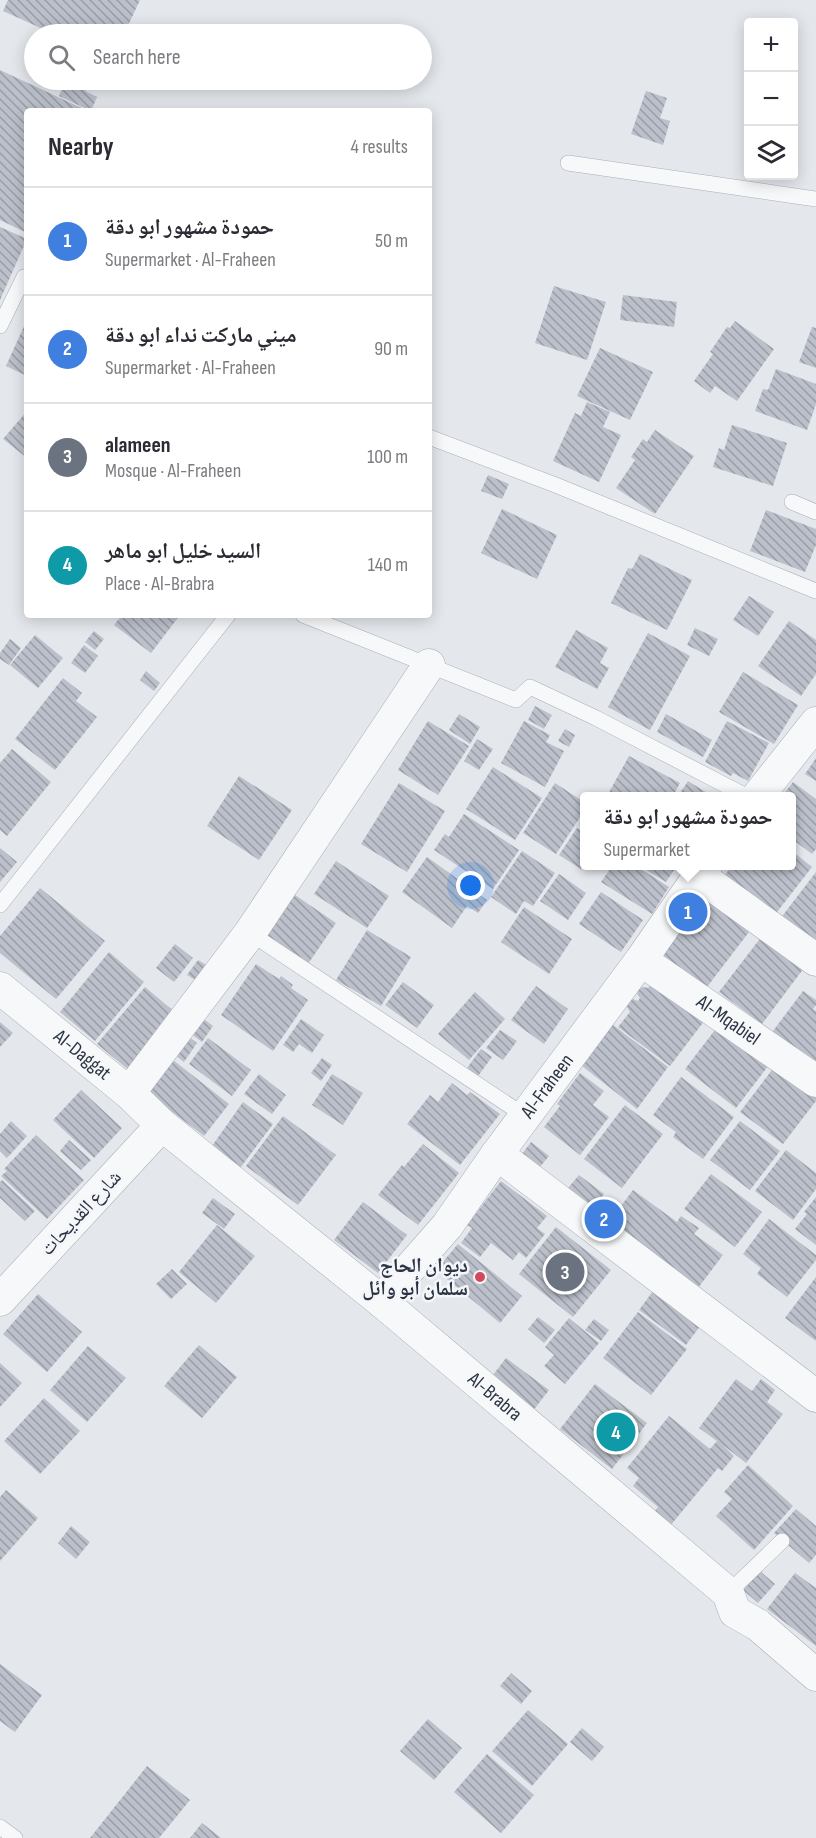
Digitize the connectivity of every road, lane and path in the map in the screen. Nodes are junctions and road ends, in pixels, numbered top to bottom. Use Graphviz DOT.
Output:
graph roads {
  1 [pos="568,163"];
  2 [pos="816,199"];
  3 [pos="24,277"];
  4 [pos="0,326"];
  5 [pos="432,438"];
  6 [pos="792,502"];
  7 [pos="816,512"];
  8 [pos="816,591"];
  9 [pos="226,618"];
  10 [pos="310,618"];
  11 [pos="429,666"];
  12 [pos="816,723"];
  13 [pos="738,792"];
  14 [pos="761,792"];
  15 [pos="702,870"];
  16 [pos="0,905"];
  17 [pos="250,933"];
  18 [pos="641,960"];
  19 [pos="816,960"];
  20 [pos="0,988"];
  21 [pos="816,1081"];
  22 [pos="129,1093"];
  23 [pos="525,1116"];
  24 [pos="162,1125"];
  25 [pos="497,1154"];
  26 [pos="0,1300"];
  27 [pos="381,1301"];
  28 [pos="816,1395"];
  29 [pos="782,1541"];
  30 [pos="728,1593"];
  31 [pos="816,1675"];
  32 [pos="0,1827"];
  33 [pos="15,1838"];
  1 -- 2 [label="lane"];
  3 -- 4 [label="lane"];
  5 -- 8 [label="lane"];
  6 -- 7 [label="lane"];
  9 -- 16 [label="lane"];
  10 -- 11 [label="lane"];
  11 -- 13 [label="lane"];
  11 -- 17 [label="street"];
  12 -- 14 [label="street"];
  15 -- 18 [label="street, Al-Fraheen"];
  15 -- 19 [label="street"];
  17 -- 22 [label="street"];
  17 -- 23 [label="lane"];
  18 -- 21 [label="street, Al-Mqabiel"];
  18 -- 23 [label="street, Al-Fraheen"];
  20 -- 22 [label="street, Al-Daggat"];
  22 -- 24 [label="street, Al-Daggat"];
  23 -- 25 [label="street, Al-Fraheen"];
  24 -- 26 [label="street, شارع القديحات"];
  24 -- 27 [label="street, Al-Brabra"];
  25 -- 27 [label="street, Al-Fraheen"];
  25 -- 28 [label="street"];
  27 -- 30 [label="street, Al-Brabra"];
  29 -- 30 [label="lane"];
  30 -- 31 [label="street, Al-Brabra"];
  32 -- 33 [label="lane"];
}
